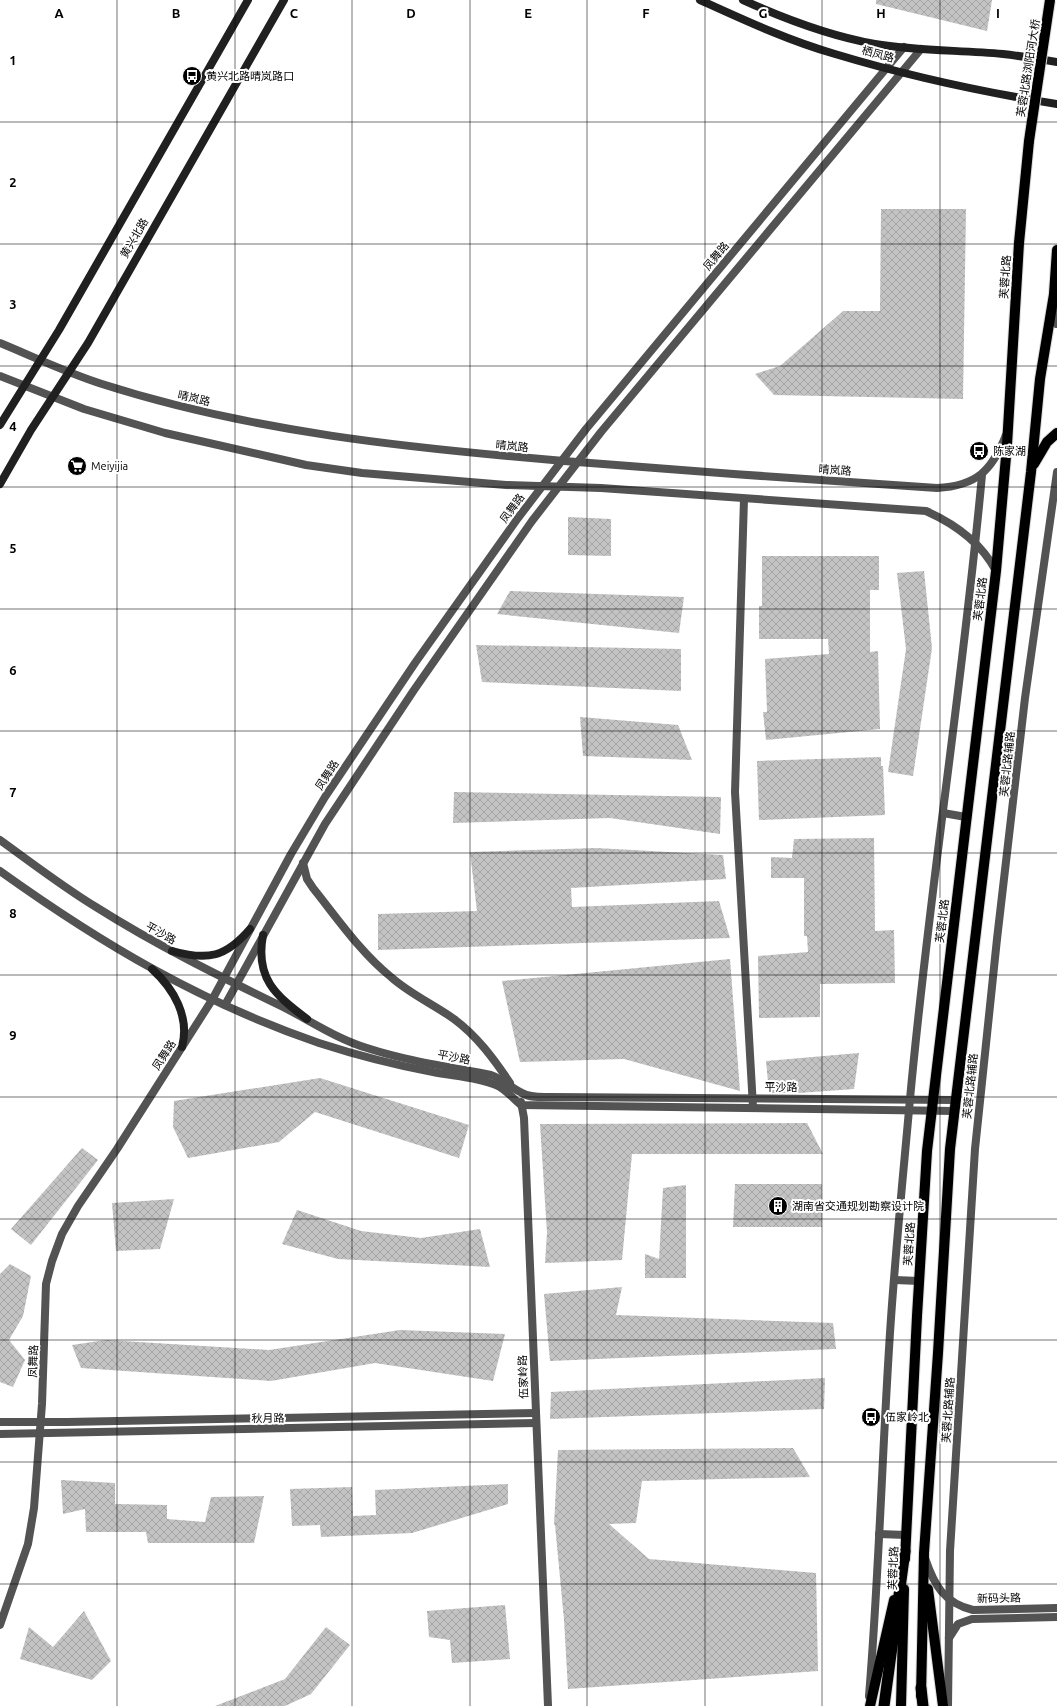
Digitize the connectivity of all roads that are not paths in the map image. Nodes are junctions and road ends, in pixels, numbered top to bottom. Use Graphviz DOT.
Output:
graph roads {
  1 [pos="248,0"];
  2 [pos="284,0"];
  3 [pos="700,0"];
  4 [pos="743,0"];
  5 [pos="1050,0"];
  6 [pos="904,47"];
  7 [pos="921,49"];
  8 [pos="1057,62"];
  9 [pos="887,68"];
  10 [pos="902,72"];
  11 [pos="1057,104"];
  12 [pos="1029,141"];
  13 [pos="1057,250"];
  14 [pos="1054,294"];
  15 [pos="1057,324"];
  16 [pos="0,343"];
  17 [pos="40,360"];
  18 [pos="69,372"];
  19 [pos="0,376"];
  20 [pos="25,385"];
  21 [pos="53,397"];
  22 [pos="0,425"];
  23 [pos="1007,430"];
  24 [pos="1057,433"];
  25 [pos="561,461"];
  26 [pos="578,462"];
  27 [pos="1031,472"];
  28 [pos="1057,472"];
  29 [pos="982,475"];
  30 [pos="0,484"];
  31 [pos="542,486"];
  32 [pos="559,487"];
  33 [pos="744,499"];
  34 [pos="976,543"];
  35 [pos="996,571"];
  36 [pos="943,814"];
  37 [pos="966,817"];
  38 [pos="0,840"];
  39 [pos="303,863"];
  40 [pos="0,871"];
  41 [pos="250,929"];
  42 [pos="263,935"];
  43 [pos="172,951"];
  44 [pos="152,969"];
  45 [pos="224,978"];
  46 [pos="237,984"];
  47 [pos="212,1000"];
  48 [pos="225,1005"];
  49 [pos="307,1019"];
  50 [pos="182,1047"];
  51 [pos="513,1087"];
  52 [pos="752,1098"];
  53 [pos="910,1099"];
  54 [pos="933,1100"];
  55 [pos="956,1100"];
  56 [pos="521,1105"];
  57 [pos="753,1107"];
  58 [pos="909,1110"];
  59 [pos="932,1111"];
  60 [pos="954,1111"];
  61 [pos="895,1280"];
  62 [pos="919,1281"];
  63 [pos="536,1413"];
  64 [pos="0,1422"];
  65 [pos="41,1422"];
  66 [pos="536,1423"];
  67 [pos="0,1434"];
  68 [pos="40,1434"];
  69 [pos="879,1534"];
  70 [pos="906,1535"];
  71 [pos="905,1551"];
  72 [pos="924,1553"];
  73 [pos="949,1600"];
  74 [pos="1057,1608"];
  75 [pos="1057,1617"];
  76 [pos="0,1625"];
  77 [pos="948,1640"];
  78 [pos="921,1688"];
  79 [pos="548,1706"];
  80 [pos="869,1706"];
  81 [pos="884,1706"];
  82 [pos="901,1706"];
  83 [pos="922,1706"];
  84 [pos="943,1706"];
  85 [pos="948,1706"];
  1 -- 17 [label="main road, 黄兴北路"];
  2 -- 18 [label="main road, 黄兴北路"];
  3 -- 9 [label="main road, 栖凤路"];
  4 -- 6 [label="main road, 栖凤路"];
  5 -- 12 [label="main road, 芙蓉北路浏阳河大桥, bridge"];
  6 -- 7 [label="main road, 栖凤路"];
  6 -- 9 [label="street, 凤舞路"];
  7 -- 8 [label="main road, 栖凤路"];
  7 -- 10 [label="street"];
  9 -- 10 [label="main road, 栖凤路"];
  9 -- 25 [label="street, 凤舞路"];
  10 -- 11 [label="main road, 栖凤路"];
  10 -- 26 [label="street"];
  12 -- 23 [label="main road, 芙蓉北路"];
  13 -- 14 [label="main road"];
  14 -- 15 [label="street"];
  14 -- 27 [label="main road"];
  16 -- 17 [label="street, 晴岚路"];
  17 -- 18 [label="street, 晴岚路"];
  17 -- 20 [label="main road, 黄兴北路"];
  18 -- 21 [label="main road, 黄兴北路"];
  18 -- 25 [label="street, 晴岚路"];
  19 -- 20 [label="street"];
  20 -- 21 [label="street"];
  20 -- 22 [label="main road, 黄兴北路"];
  21 -- 30 [label="main road, 黄兴北路"];
  21 -- 31 [label="street"];
  23 -- 29 [label="street, 晴岚路"];
  23 -- 35 [label="main road, 芙蓉北路"];
  24 -- 27 [label="main road"];
  25 -- 26 [label="street, 晴岚路"];
  25 -- 31 [label="street, 凤舞路"];
  26 -- 29 [label="street, 晴岚路"];
  26 -- 32 [label="street"];
  27 -- 55 [label="main road"];
  28 -- 73 [label="street, 芙蓉北路辅路"];
  29 -- 34 [label="street"];
  31 -- 32 [label="street"];
  31 -- 41 [label="street, 凤舞路"];
  32 -- 33 [label="street"];
  32 -- 39 [label="street"];
  33 -- 34 [label="street"];
  33 -- 52 [label="street"];
  34 -- 35 [label="street"];
  34 -- 36 [label="street"];
  35 -- 37 [label="main road, 芙蓉北路"];
  36 -- 37 [label="street"];
  36 -- 53 [label="street"];
  37 -- 54 [label="main road, 芙蓉北路"];
  38 -- 43 [label="street, 平沙路"];
  39 -- 42 [label="street"];
  39 -- 51 [label="street, 伍家岭路"];
  40 -- 44 [label="street, 平沙路"];
  41 -- 43 [label="main road"];
  41 -- 45 [label="street, 凤舞路"];
  42 -- 46 [label="street"];
  42 -- 49 [label="main road"];
  43 -- 45 [label="street, 平沙路"];
  44 -- 47 [label="street, 平沙路"];
  44 -- 50 [label="main road"];
  45 -- 46 [label="street, 平沙路"];
  45 -- 47 [label="street, 凤舞路"];
  46 -- 48 [label="street"];
  46 -- 49 [label="street, 平沙路"];
  47 -- 48 [label="street, 平沙路"];
  47 -- 50 [label="street, 凤舞路"];
  48 -- 56 [label="street, 平沙路"];
  49 -- 51 [label="street, 平沙路"];
  50 -- 65 [label="street, 凤舞路"];
  51 -- 52 [label="street, 平沙路"];
  51 -- 56 [label="street, 伍家岭路"];
  52 -- 53 [label="street, 平沙路"];
  52 -- 57 [label="street"];
  53 -- 54 [label="street, 平沙路"];
  53 -- 58 [label="street"];
  54 -- 55 [label="street, 平沙路"];
  54 -- 59 [label="main road, 芙蓉北路"];
  55 -- 60 [label="main road"];
  56 -- 57 [label="street, 平沙路"];
  56 -- 63 [label="street, 伍家岭路"];
  57 -- 58 [label="street, 平沙路"];
  58 -- 59 [label="street, 平沙路"];
  58 -- 61 [label="street"];
  59 -- 60 [label="street, 平沙路"];
  59 -- 62 [label="main road, 芙蓉北路"];
  60 -- 72 [label="main road"];
  61 -- 62 [label="street"];
  61 -- 69 [label="street"];
  62 -- 70 [label="main road, 芙蓉北路"];
  63 -- 65 [label="street, 秋月路"];
  63 -- 66 [label="street, 伍家岭路"];
  64 -- 65 [label="street, 秋月路"];
  65 -- 68 [label="street, 凤舞路"];
  66 -- 68 [label="street, 秋月路"];
  66 -- 79 [label="street, 伍家岭路"];
  67 -- 68 [label="street, 秋月路"];
  68 -- 76 [label="street, 凤舞路"];
  69 -- 70 [label="street"];
  69 -- 80 [label="street"];
  70 -- 71 [label="main road, 芙蓉北路"];
  71 -- 80 [label="main road"];
  71 -- 81 [label="highway"];
  71 -- 82 [label="main road, 芙蓉北路"];
  72 -- 73 [label="street, 新码头路"];
  72 -- 78 [label="main road"];
  72 -- 84 [label="main road"];
  73 -- 74 [label="street, 新码头路"];
  73 -- 77 [label="street, 芙蓉北路辅路"];
  75 -- 77 [label="street, 新码头路"];
  77 -- 85 [label="street, 芙蓉北路辅路"];
  78 -- 83 [label="highway"];
}
